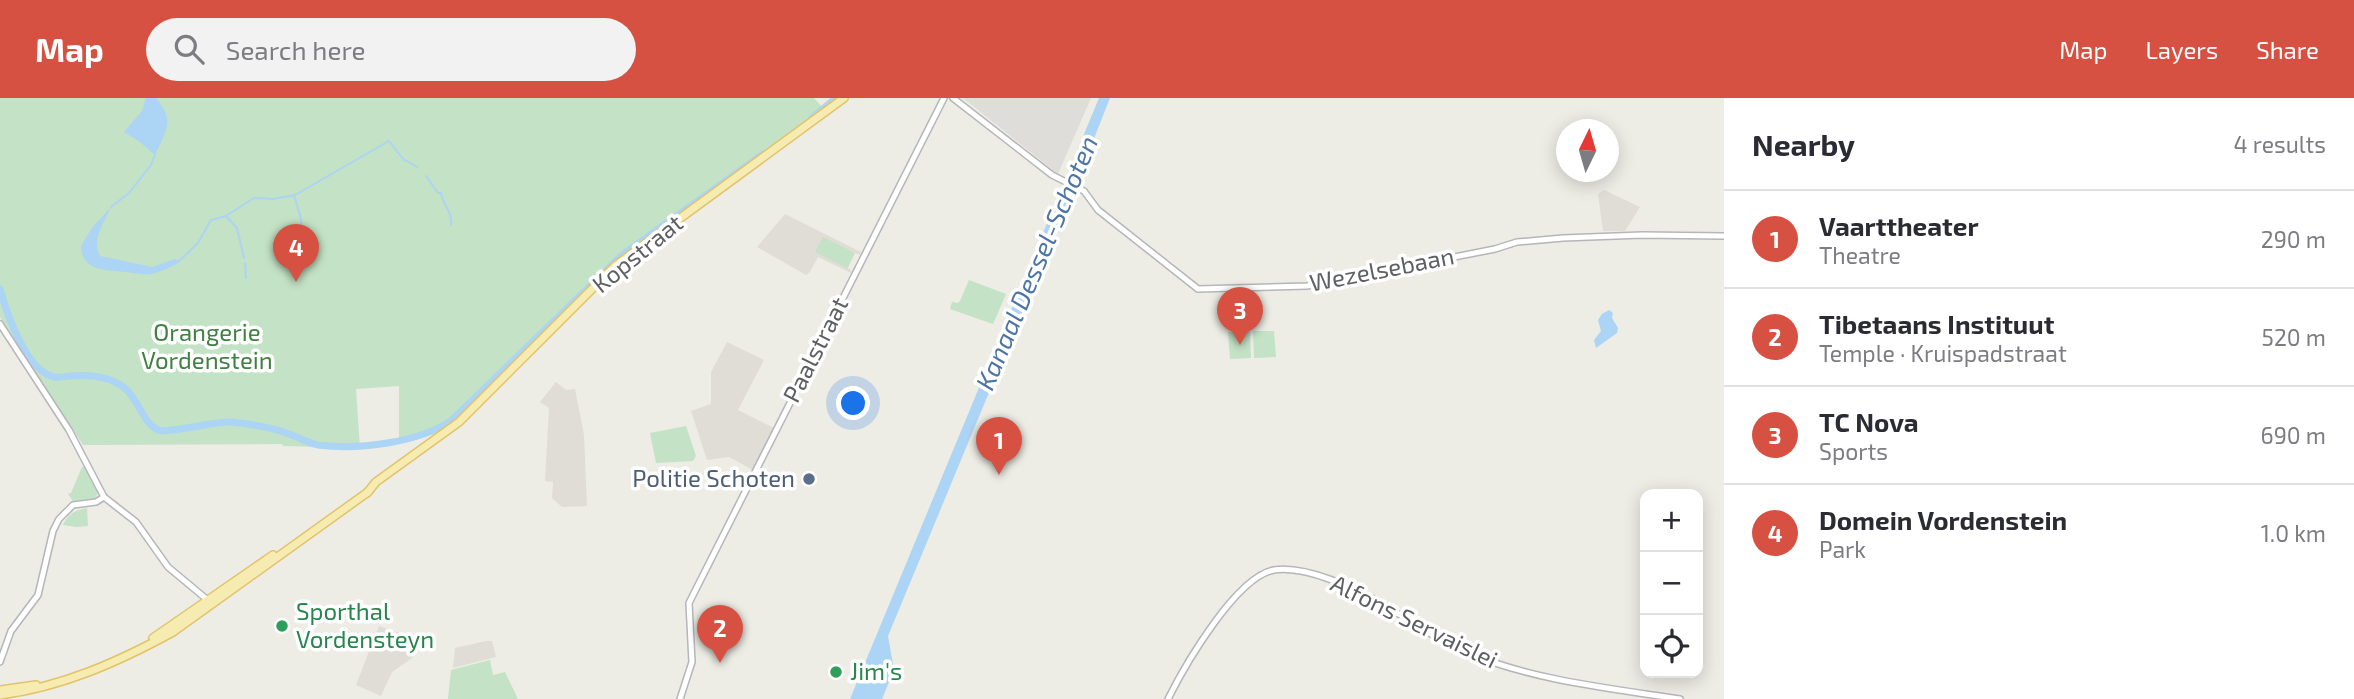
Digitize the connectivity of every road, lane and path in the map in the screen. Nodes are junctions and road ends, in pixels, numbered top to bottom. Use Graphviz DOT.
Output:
graph roads {
  1 [pos="844,98"];
  2 [pos="944,98"];
  3 [pos="953,98"];
  4 [pos="1724,236"];
  5 [pos="0,324"];
  6 [pos="104,497"];
  7 [pos="209,601"];
  8 [pos="0,662"];
  9 [pos="0,693"];
  10 [pos="680,699"];
  11 [pos="1168,699"];
  12 [pos="1680,699"];
  1 -- 7 [label="main road, Kopstraat"];
  2 -- 10 [label="street, Paalstraat"];
  3 -- 4 [label="street, Wezelsebaan"];
  5 -- 6 [label="street"];
  6 -- 7 [label="street"];
  6 -- 8 [label="street"];
  7 -- 9 [label="main road, Kopstraat"];
  11 -- 12 [label="street, Alfons Servaislei"];
}
